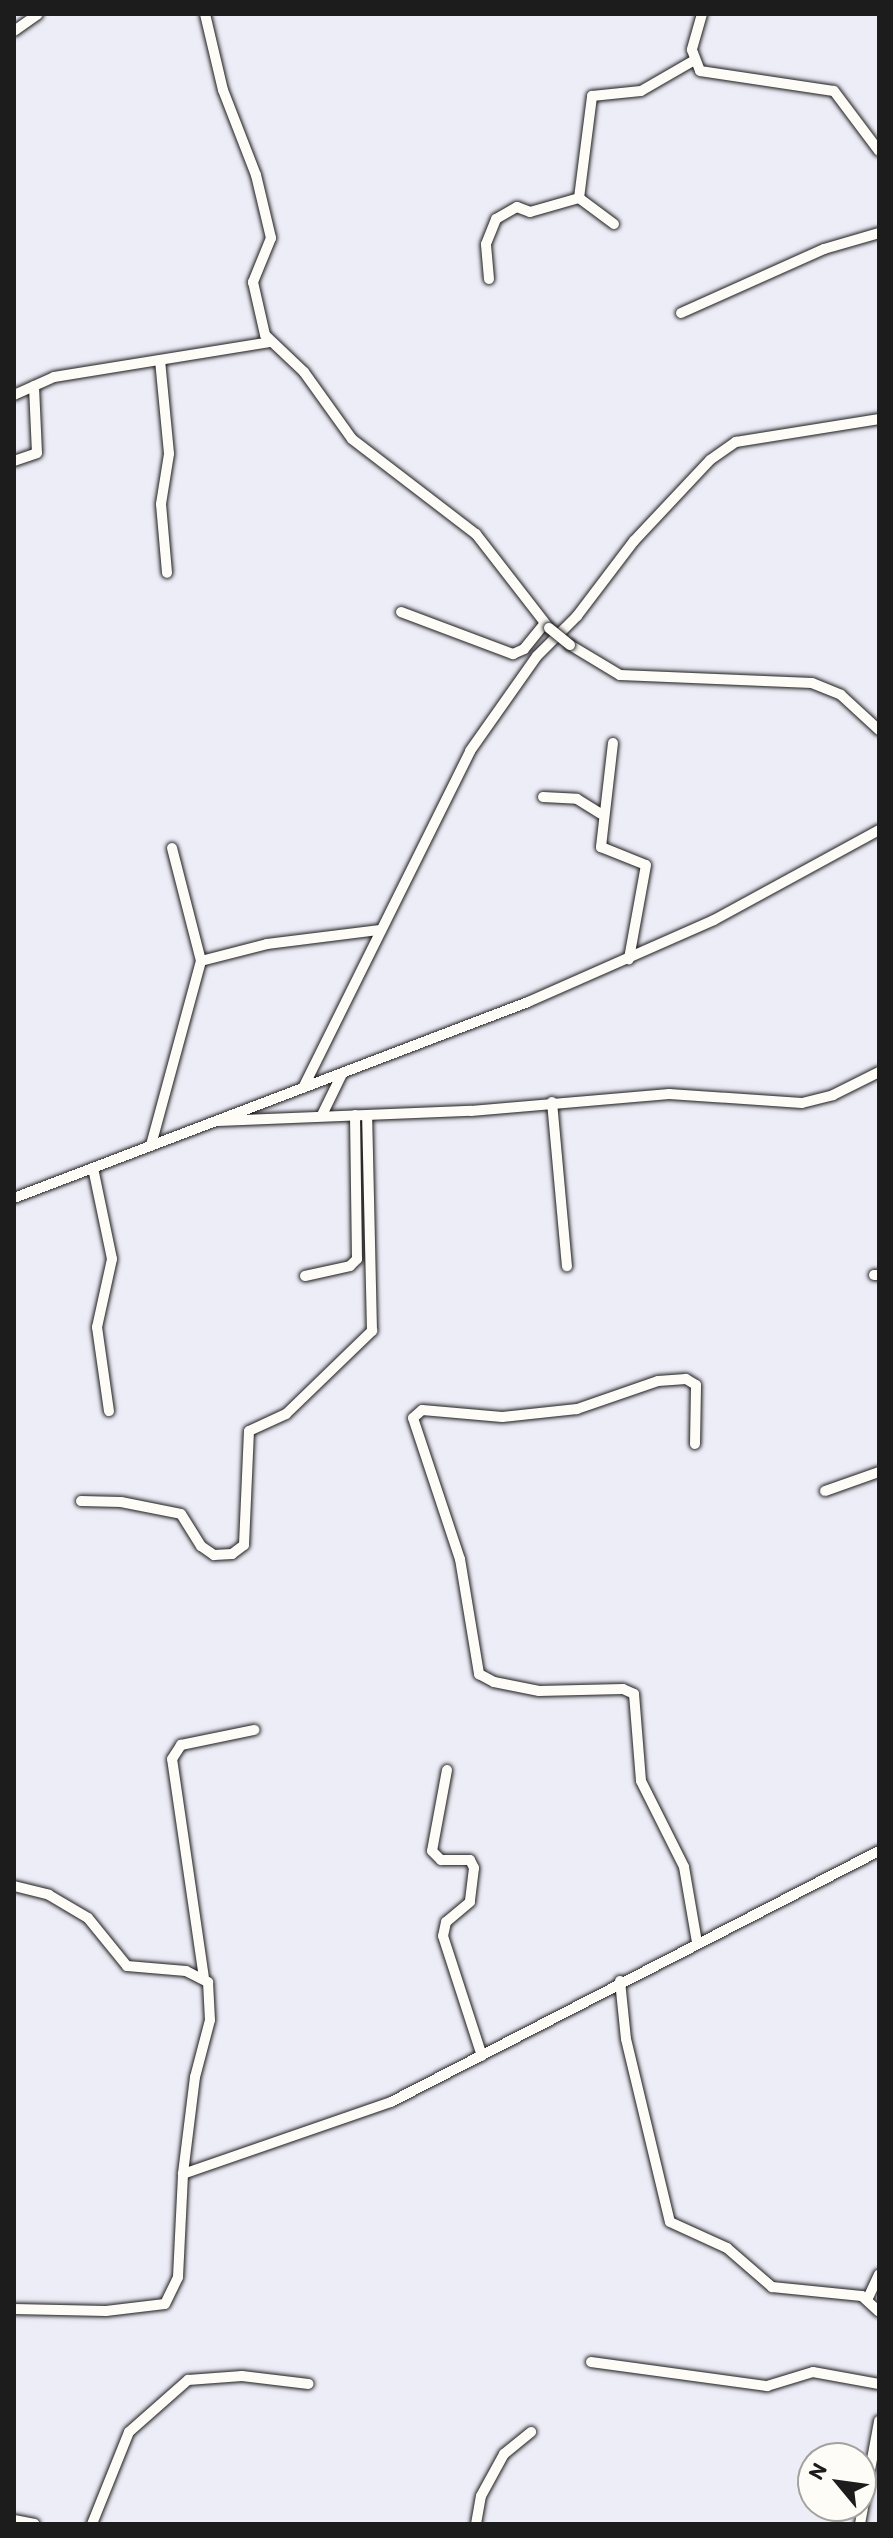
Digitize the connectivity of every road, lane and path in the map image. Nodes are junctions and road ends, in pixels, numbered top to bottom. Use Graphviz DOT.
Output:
graph roads {
  1 [pos="38,14"];
  2 [pos="205,14"];
  3 [pos="702,14"];
  4 [pos="14,31"];
  5 [pos="693,61"];
  6 [pos="879,151"];
  7 [pos="579,198"];
  8 [pos="614,224"];
  9 [pos="879,233"];
  10 [pos="489,279"];
  11 [pos="681,313"];
  12 [pos="271,342"];
  13 [pos="160,360"];
  14 [pos="34,386"];
  15 [pos="14,395"];
  16 [pos="879,419"];
  17 [pos="14,461"];
  18 [pos="167,573"];
  19 [pos="401,612"];
  20 [pos="547,625"];
  21 [pos="879,730"];
  22 [pos="613,743"];
  23 [pos="543,797"];
  24 [pos="601,814"];
  25 [pos="879,830"];
  26 [pos="172,848"];
  27 [pos="380,930"];
  28 [pos="629,959"];
  29 [pos="201,961"];
  30 [pos="879,1072"];
  31 [pos="342,1074"];
  32 [pos="303,1088"];
  33 [pos="552,1102"];
  34 [pos="322,1115"];
  35 [pos="355,1115"];
  36 [pos="367,1115"];
  37 [pos="206,1122"];
  38 [pos="151,1145"];
  39 [pos="93,1168"];
  40 [pos="14,1198"];
  41 [pos="567,1266"];
  42 [pos="305,1276"];
  43 [pos="109,1411"];
  44 [pos="695,1444"];
  45 [pos="879,1472"];
  46 [pos="825,1491"];
  47 [pos="81,1501"];
  48 [pos="254,1730"];
  49 [pos="447,1770"];
  50 [pos="879,1851"];
  51 [pos="14,1886"];
  52 [pos="697,1942"];
  53 [pos="204,1978"];
  54 [pos="620,1981"];
  55 [pos="482,2056"];
  56 [pos="183,2174"];
  57 [pos="879,2274"];
  58 [pos="868,2298"];
  59 [pos="14,2309"];
  60 [pos="879,2312"];
  61 [pos="591,2362"];
  62 [pos="309,2384"];
  63 [pos="879,2384"];
  64 [pos="879,2421"];
  65 [pos="531,2432"];
  66 [pos="14,2520"];
  67 [pos="35,2524"];
  68 [pos="92,2524"];
  69 [pos="476,2524"];
  70 [pos="860,2524"];
  1 -- 4 [label="street"];
  2 -- 12 [label="street"];
  3 -- 5 [label="street"];
  5 -- 6 [label="street"];
  5 -- 7 [label="street"];
  7 -- 8 [label="street"];
  7 -- 10 [label="street"];
  9 -- 11 [label="street"];
  12 -- 13 [label="street"];
  12 -- 20 [label="street"];
  13 -- 14 [label="street"];
  13 -- 18 [label="street"];
  14 -- 15 [label="street"];
  14 -- 17 [label="street"];
  16 -- 27 [label="street"];
  19 -- 20 [label="street"];
  20 -- 21 [label="street, bridge"];
  22 -- 24 [label="street"];
  23 -- 24 [label="street"];
  24 -- 28 [label="street"];
  25 -- 28 [label="street"];
  26 -- 29 [label="street"];
  27 -- 29 [label="street"];
  27 -- 32 [label="street"];
  28 -- 31 [label="street"];
  29 -- 38 [label="street"];
  30 -- 33 [label="street"];
  31 -- 32 [label="street"];
  31 -- 34 [label="street"];
  32 -- 37 [label="street"];
  33 -- 36 [label="street"];
  33 -- 41 [label="street"];
  34 -- 35 [label="street"];
  34 -- 37 [label="street"];
  35 -- 36 [label="street"];
  35 -- 42 [label="street"];
  36 -- 47 [label="street"];
  37 -- 38 [label="street"];
  38 -- 39 [label="street"];
  39 -- 40 [label="street"];
  39 -- 43 [label="street"];
  44 -- 52 [label="street"];
  45 -- 46 [label="street"];
  48 -- 53 [label="street"];
  49 -- 55 [label="street"];
  50 -- 52 [label="street"];
  51 -- 53 [label="street"];
  52 -- 54 [label="street"];
  53 -- 56 [label="street"];
  54 -- 55 [label="street"];
  54 -- 58 [label="street"];
  55 -- 56 [label="street"];
  56 -- 59 [label="street"];
  57 -- 58 [label="street"];
  58 -- 60 [label="street"];
  61 -- 63 [label="street"];
  62 -- 68 [label="street"];
  64 -- 70 [label="street"];
  65 -- 69 [label="street"];
  66 -- 67 [label="street"];
}
